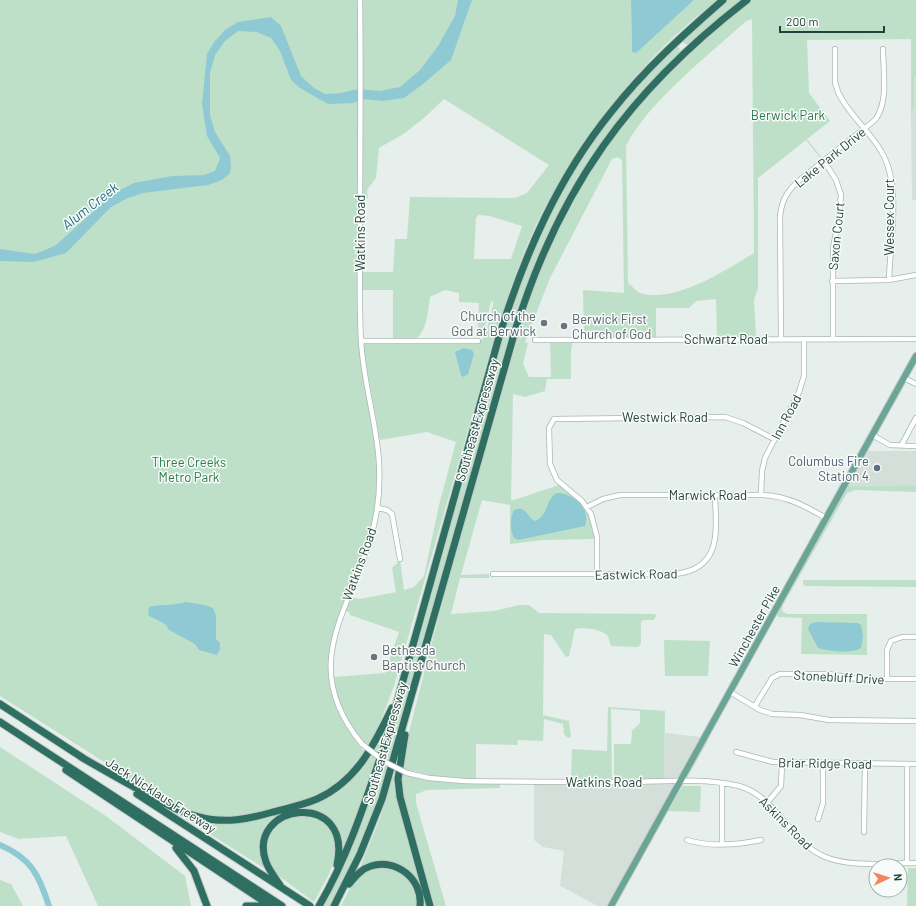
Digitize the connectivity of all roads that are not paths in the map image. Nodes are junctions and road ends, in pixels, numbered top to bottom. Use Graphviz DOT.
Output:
graph roads {
  1 [pos="360,0"];
  2 [pos="724,0"];
  3 [pos="747,0"];
  4 [pos="835,49"];
  5 [pos="883,49"];
  6 [pos="865,129"];
  7 [pos="824,161"];
  8 [pos="916,275"];
  9 [pos="889,280"];
  10 [pos="832,281"];
  11 [pos="781,339"];
  12 [pos="804,339"];
  13 [pos="833,339"];
  14 [pos="916,339"];
  15 [pos="535,340"];
  16 [pos="361,341"];
  17 [pos="478,341"];
  18 [pos="916,356"];
  19 [pos="904,378"];
  20 [pos="916,384"];
  21 [pos="916,418"];
  22 [pos="872,435"];
  23 [pos="774,440"];
  24 [pos="901,446"];
  25 [pos="916,446"];
  26 [pos="761,494"];
  27 [pos="715,495"];
  28 [pos="587,506"];
  29 [pos="378,508"];
  30 [pos="826,518"];
  31 [pos="400,559"];
  32 [pos="493,574"];
  33 [pos="597,574"];
  34 [pos="916,637"];
  35 [pos="887,679"];
  36 [pos="916,679"];
  37 [pos="416,680"];
  38 [pos="730,692"];
  39 [pos="399,694"];
  40 [pos="0,704"];
  41 [pos="755,706"];
  42 [pos="916,721"];
  43 [pos="0,722"];
  44 [pos="10,728"];
  45 [pos="736,752"];
  46 [pos="81,757"];
  47 [pos="782,763"];
  48 [pos="823,763"];
  49 [pos="865,763"];
  50 [pos="907,764"];
  51 [pos="916,764"];
  52 [pos="681,782"];
  53 [pos="722,783"];
  54 [pos="767,803"];
  55 [pos="818,819"];
  56 [pos="149,827"];
  57 [pos="864,832"];
  58 [pos="687,840"];
  59 [pos="760,840"];
  60 [pos="722,844"];
  61 [pos="907,858"];
  62 [pos="868,862"];
  63 [pos="334,879"];
  64 [pos="281,887"];
  65 [pos="335,904"];
  66 [pos="207,906"];
  67 [pos="246,906"];
  68 [pos="263,906"];
  69 [pos="271,906"];
  70 [pos="282,906"];
  71 [pos="310,906"];
  72 [pos="319,906"];
  73 [pos="420,906"];
  74 [pos="430,906"];
  75 [pos="611,906"];
  1 -- 16 [label="street, Watkins Road"];
  2 -- 39 [label="highway, Southeast Expressway"];
  3 -- 37 [label="highway, Southeast Expressway"];
  4 -- 6 [label="street, Wessex Court"];
  5 -- 6 [label="street, Lake Park Drive"];
  6 -- 7 [label="street, Lake Park Drive"];
  6 -- 9 [label="street, Wessex Court"];
  7 -- 10 [label="street, Saxon Court"];
  7 -- 11 [label="street, Lake Park Drive"];
  8 -- 9 [label="street"];
  9 -- 10 [label="street"];
  10 -- 13 [label="street, Saxon Court"];
  11 -- 12 [label="street, Schwartz Road"];
  11 -- 15 [label="street, Schwartz Road"];
  12 -- 13 [label="street, Schwartz Road"];
  12 -- 23 [label="street, Inn Road"];
  13 -- 14 [label="street, Schwartz Road"];
  16 -- 17 [label="street"];
  16 -- 29 [label="street, Watkins Road"];
  18 -- 19 [label="main road, Winchester Pike"];
  19 -- 20 [label="street"];
  19 -- 22 [label="main road, Winchester Pike"];
  21 -- 24 [label="street"];
  22 -- 24 [label="street"];
  22 -- 30 [label="main road, Winchester Pike"];
  23 -- 26 [label="street, Inn Road"];
  23 -- 28 [label="street, Westwick Road"];
  24 -- 25 [label="street"];
  26 -- 27 [label="street, Marwick Road"];
  26 -- 30 [label="street, Marwick Road"];
  27 -- 28 [label="street, Marwick Road"];
  27 -- 33 [label="street, Eastwick Road"];
  28 -- 33 [label="street"];
  29 -- 31 [label="street"];
  29 -- 52 [label="street, Watkins Road, bridge"];
  30 -- 38 [label="main road, Winchester Pike"];
  32 -- 33 [label="street, Eastwick Road"];
  34 -- 35 [label="street"];
  35 -- 36 [label="street, Stonebluff Drive"];
  35 -- 41 [label="street, Stonebluff Drive"];
  37 -- 65 [label="highway, Southeast Expressway"];
  37 -- 74 [label="highway"];
  38 -- 41 [label="street"];
  38 -- 52 [label="main road, Winchester Pike"];
  39 -- 46 [label="highway"];
  39 -- 63 [label="highway, Southeast Expressway"];
  40 -- 46 [label="highway, Jack Nicklaus Freeway"];
  41 -- 42 [label="street"];
  43 -- 44 [label="highway, Jack Nicklaus Freeway"];
  44 -- 56 [label="highway"];
  44 -- 70 [label="highway, Jack Nicklaus Freeway"];
  45 -- 47 [label="street, Briar Ridge Road"];
  46 -- 64 [label="highway, Jack Nicklaus Freeway"];
  47 -- 48 [label="street, Briar Ridge Road"];
  47 -- 54 [label="street"];
  48 -- 49 [label="street, Briar Ridge Road"];
  48 -- 55 [label="street"];
  49 -- 50 [label="street, Briar Ridge Road"];
  49 -- 57 [label="street"];
  50 -- 51 [label="street, Briar Ridge Road"];
  50 -- 61 [label="street"];
  52 -- 53 [label="street, Askins Road"];
  52 -- 75 [label="main road, Winchester Pike"];
  53 -- 54 [label="street, Askins Road"];
  53 -- 60 [label="street"];
  54 -- 62 [label="street, Askins Road"];
  56 -- 66 [label="highway"];
  56 -- 69 [label="highway"];
  58 -- 60 [label="street"];
  59 -- 60 [label="street"];
  63 -- 64 [label="highway"];
  63 -- 72 [label="highway, Southeast Expressway"];
  64 -- 71 [label="highway, Jack Nicklaus Freeway"];
  65 -- 73 [label="highway"];
  67 -- 68 [label="highway"];
}
